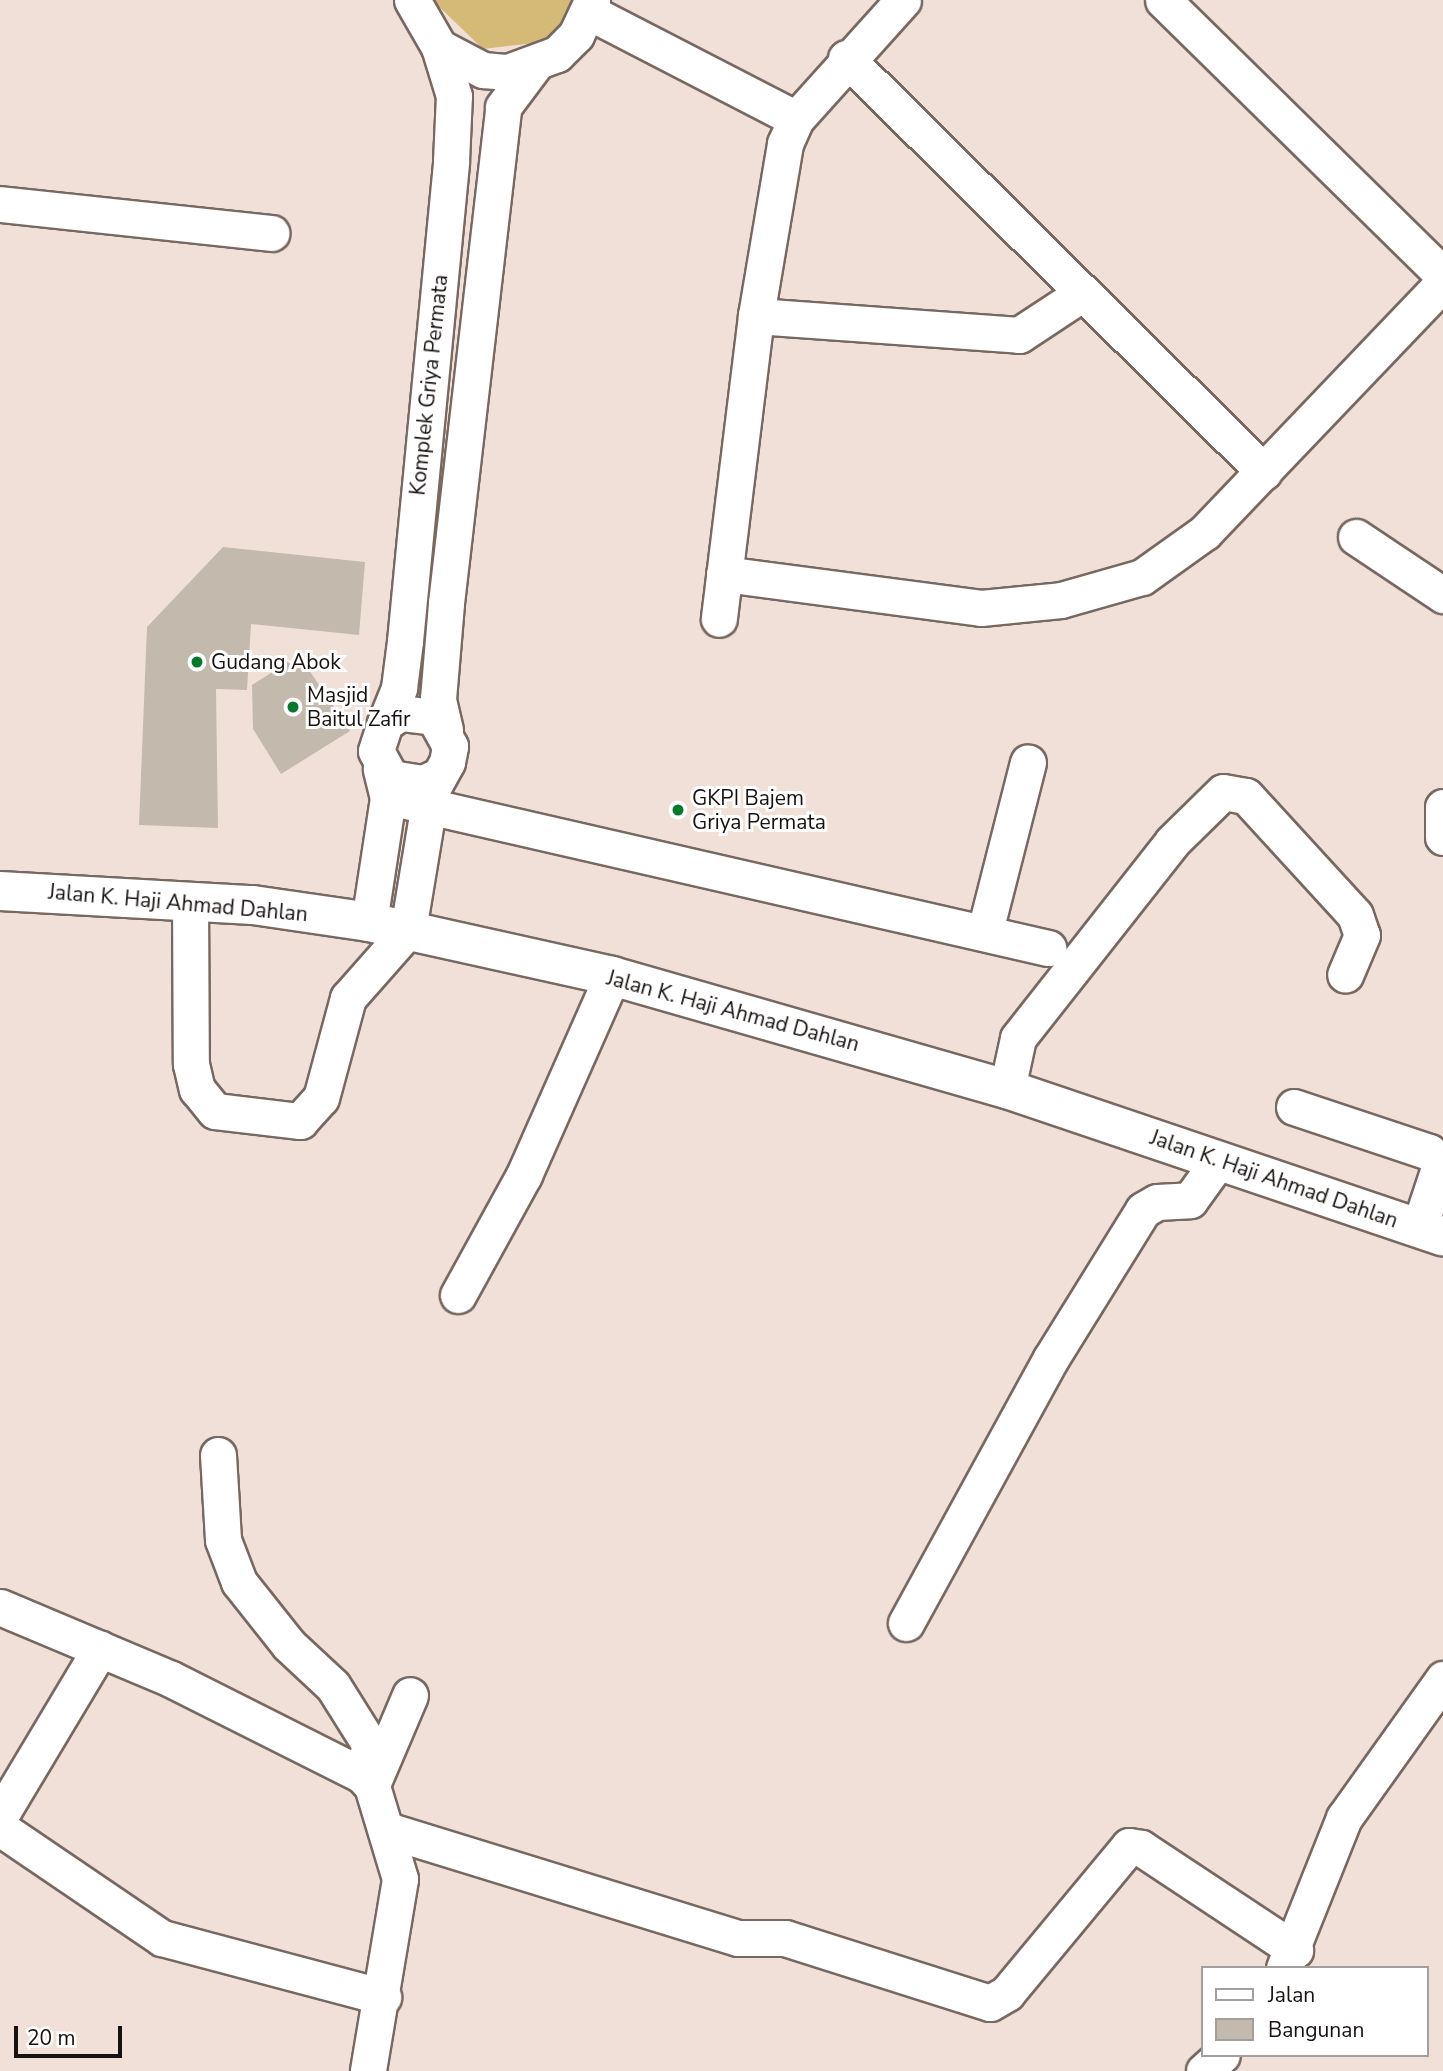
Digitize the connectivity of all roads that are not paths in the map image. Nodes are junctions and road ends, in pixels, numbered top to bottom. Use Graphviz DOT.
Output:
graph roads {
  1 [pos="903,0"];
  2 [pos="1163,0"];
  3 [pos="409,2"];
  4 [pos="590,6"];
  5 [pos="439,47"];
  6 [pos="846,58"];
  7 [pos="533,67"];
  8 [pos="796,119"];
  9 [pos="451,161"];
  10 [pos="496,166"];
  11 [pos="0,204"];
  12 [pos="271,233"];
  13 [pos="1443,275"];
  14 [pos="1443,283"];
  15 [pos="1083,293"];
  16 [pos="756,316"];
  17 [pos="1264,472"];
  18 [pos="1356,537"];
  19 [pos="724,574"];
  20 [pos="1443,595"];
  21 [pos="719,619"];
  22 [pos="385,723"];
  23 [pos="445,730"];
  24 [pos="1028,762"];
  25 [pos="384,782"];
  26 [pos="433,790"];
  27 [pos="1443,807"];
  28 [pos="1443,837"];
  29 [pos="0,891"];
  30 [pos="190,900"];
  31 [pos="370,915"];
  32 [pos="409,924"];
  33 [pos="985,931"];
  34 [pos="1048,948"];
  35 [pos="1345,975"];
  36 [pos="612,976"];
  37 [pos="1007,1088"];
  38 [pos="1294,1107"];
  39 [pos="1219,1160"];
  40 [pos="1431,1233"];
  41 [pos="458,1295"];
  42 [pos="218,1455"];
  43 [pos="0,1607"];
  44 [pos="906,1623"];
  45 [pos="100,1649"];
  46 [pos="1443,1679"];
  47 [pos="410,1695"];
  48 [pos="367,1781"];
  49 [pos="0,1816"];
  50 [pos="0,1828"];
  51 [pos="387,1830"];
  52 [pos="1289,1959"];
  53 [pos="383,1997"];
  54 [pos="1220,2057"];
  55 [pos="368,2071"];
  56 [pos="1204,2071"];
  1 -- 6 [label="street"];
  2 -- 13 [label="street"];
  3 -- 5 [label="street"];
  4 -- 7 [label="street"];
  4 -- 8 [label="street"];
  5 -- 7 [label="street"];
  5 -- 9 [label="street, Komplek Griya Permata"];
  6 -- 8 [label="street"];
  6 -- 15 [label="street"];
  7 -- 10 [label="street, Komplek Griya Permata"];
  8 -- 16 [label="street"];
  9 -- 10 [label="street"];
  9 -- 22 [label="street, Komplek Griya Permata"];
  10 -- 23 [label="street, Komplek Griya Permata"];
  11 -- 12 [label="street"];
  14 -- 17 [label="street"];
  15 -- 16 [label="street"];
  15 -- 17 [label="street"];
  16 -- 19 [label="street"];
  17 -- 19 [label="street"];
  18 -- 20 [label="street"];
  19 -- 21 [label="street"];
  22 -- 23 [label="street"];
  22 -- 25 [label="street"];
  23 -- 26 [label="street"];
  24 -- 33 [label="street"];
  25 -- 26 [label="street"];
  25 -- 31 [label="street"];
  26 -- 32 [label="street"];
  26 -- 33 [label="street"];
  27 -- 28 [label="street"];
  29 -- 30 [label="main road, Jalan K. Haji Ahmad Dahlan"];
  30 -- 31 [label="main road, Jalan K. Haji Ahmad Dahlan"];
  30 -- 32 [label="street"];
  31 -- 32 [label="main road, Jalan K. Haji Ahmad Dahlan"];
  32 -- 36 [label="main road, Jalan K. Haji Ahmad Dahlan"];
  33 -- 34 [label="street"];
  35 -- 37 [label="street"];
  36 -- 37 [label="main road, Jalan K. Haji Ahmad Dahlan"];
  36 -- 41 [label="street"];
  37 -- 39 [label="main road, Jalan K. Haji Ahmad Dahlan"];
  38 -- 40 [label="street"];
  39 -- 40 [label="main road, Jalan K. Haji Ahmad Dahlan"];
  39 -- 44 [label="street"];
  42 -- 48 [label="street"];
  43 -- 45 [label="street"];
  45 -- 48 [label="street"];
  45 -- 49 [label="street"];
  46 -- 52 [label="street"];
  47 -- 48 [label="street"];
  48 -- 51 [label="street"];
  50 -- 53 [label="street"];
  51 -- 52 [label="street"];
  51 -- 53 [label="street"];
  53 -- 55 [label="street"];
  54 -- 56 [label="street"];
}
